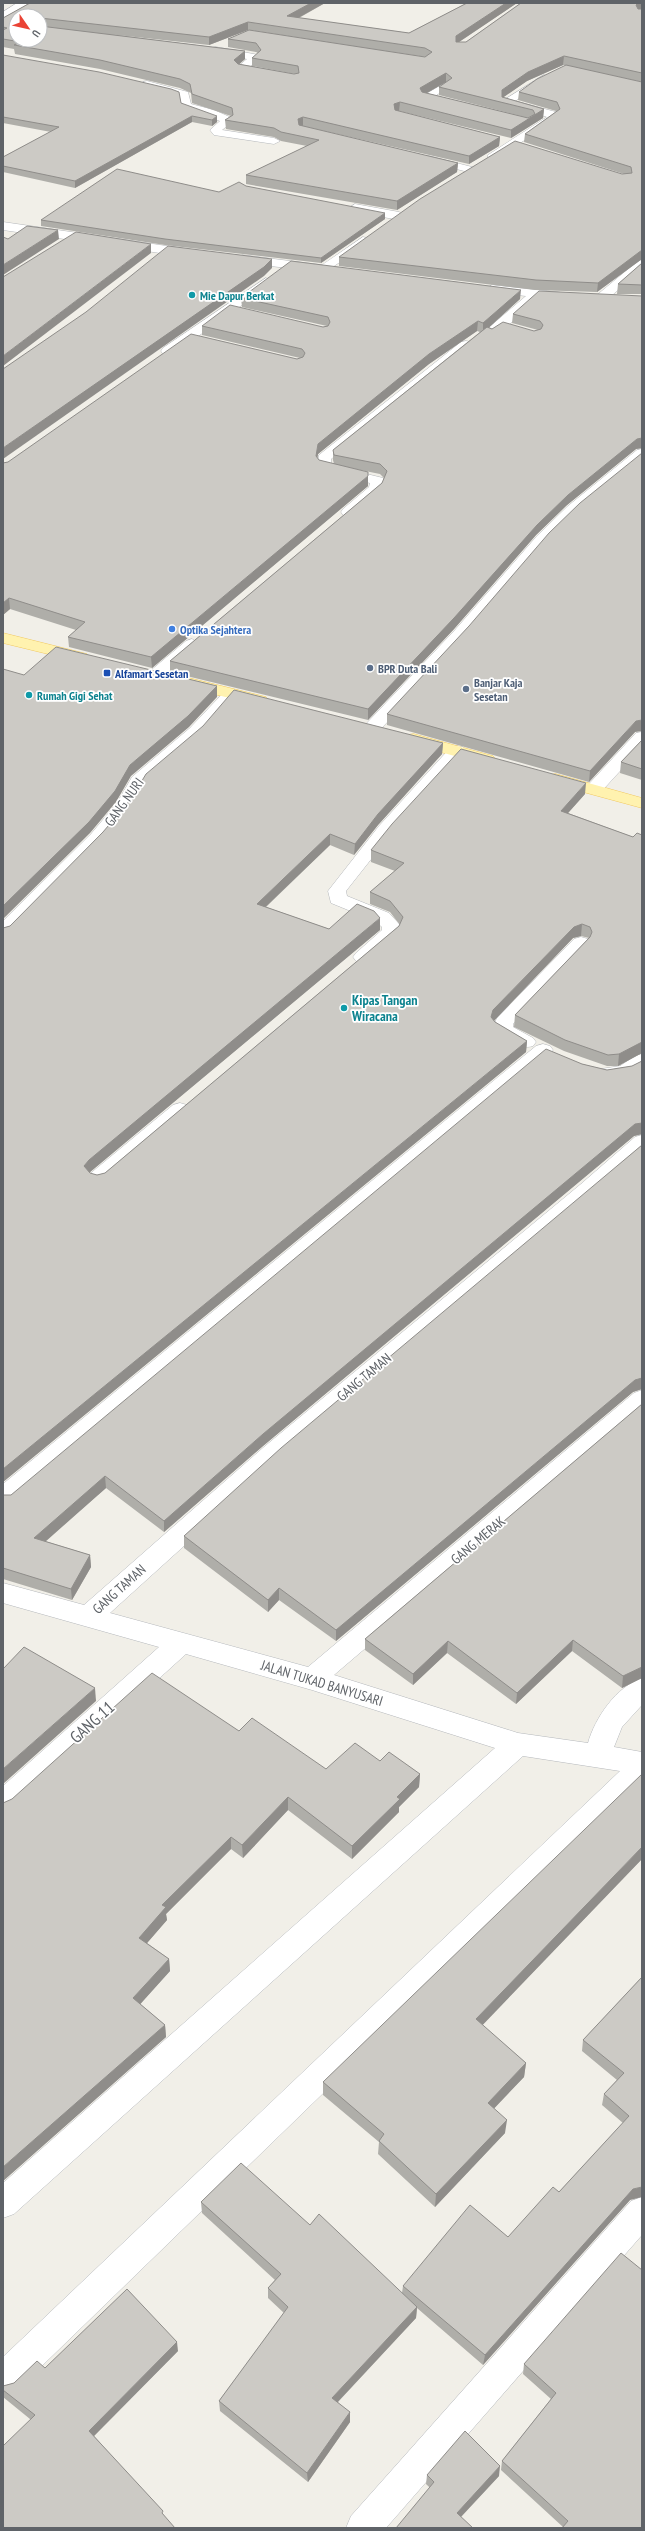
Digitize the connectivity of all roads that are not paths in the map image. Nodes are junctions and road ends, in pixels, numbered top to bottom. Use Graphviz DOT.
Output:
graph roads {
  1 [pos="3,4"];
  2 [pos="21,5"];
  3 [pos="3,16"];
  4 [pos="229,41"];
  5 [pos="551,74"];
  6 [pos="273,75"];
  7 [pos="138,81"];
  8 [pos="445,86"];
  9 [pos="459,106"];
  10 [pos="528,122"];
  11 [pos="543,126"];
  12 [pos="499,140"];
  13 [pos="274,141"];
  14 [pos="514,144"];
  15 [pos="529,148"];
  16 [pos="419,157"];
  17 [pos="472,170"];
  18 [pos="460,178"];
  19 [pos="346,206"];
  20 [pos="410,209"];
  21 [pos="399,216"];
  22 [pos="387,225"];
  23 [pos="3,226"];
  24 [pos="374,233"];
  25 [pos="75,236"];
  26 [pos="56,248"];
  27 [pos="165,250"];
  28 [pos="204,255"];
  29 [pos="227,258"];
  30 [pos="154,260"];
  31 [pos="642,264"];
  32 [pos="289,265"];
  33 [pos="324,268"];
  34 [pos="347,271"];
  35 [pos="482,288"];
  36 [pos="535,295"];
  37 [pos="601,298"];
  38 [pos="621,299"];
  39 [pos="228,309"];
  40 [pos="243,312"];
  41 [pos="514,330"];
  42 [pos="490,332"];
  43 [pos="188,337"];
  44 [pos="208,342"];
  45 [pos="155,360"];
  46 [pos="642,453"];
  47 [pos="339,519"];
  48 [pos="200,636"];
  49 [pos="3,638"];
  50 [pos="94,660"];
  51 [pos="148,673"];
  52 [pos="232,694"];
  53 [pos="276,704"];
  54 [pos="364,726"];
  55 [pos="642,737"];
  56 [pos="457,751"];
  57 [pos="502,764"];
  58 [pos="540,774"];
  59 [pos="594,789"];
  60 [pos="642,803"];
  61 [pos="3,932"];
  62 [pos="582,944"];
  63 [pos="349,968"];
  64 [pos="642,1060"];
  65 [pos="592,1069"];
  66 [pos="196,1096"];
  67 [pos="642,1142"];
  68 [pos="98,1178"];
  69 [pos="642,1399"];
  70 [pos="3,1498"];
  71 [pos="3,1594"];
  72 [pos="89,1616"];
  73 [pos="182,1642"];
  74 [pos="312,1679"];
  75 [pos="642,1689"];
  76 [pos="518,1744"];
  77 [pos="600,1757"];
  78 [pos="642,1763"];
  79 [pos="642,1768"];
  80 [pos="3,1803"];
  81 [pos="3,2203"];
  82 [pos="642,2212"];
  83 [pos="3,2380"];
  84 [pos="363,2528"];
  1 -- 2 [label="street"];
  2 -- 3 [label="street"];
  4 -- 6 [label="street"];
  5 -- 11 [label="street"];
  7 -- 13 [label="street"];
  8 -- 9 [label="street"];
  10 -- 11 [label="street"];
  11 -- 14 [label="street"];
  12 -- 14 [label="street"];
  14 -- 15 [label="street"];
  14 -- 17 [label="street"];
  16 -- 17 [label="street"];
  17 -- 18 [label="street"];
  19 -- 21 [label="street"];
  20 -- 21 [label="street"];
  21 -- 22 [label="street"];
  23 -- 25 [label="street"];
  24 -- 33 [label="street"];
  25 -- 26 [label="street"];
  25 -- 27 [label="street"];
  27 -- 28 [label="street"];
  27 -- 30 [label="street"];
  29 -- 32 [label="street"];
  31 -- 37 [label="street"];
  32 -- 33 [label="street"];
  32 -- 39 [label="street"];
  33 -- 34 [label="street"];
  35 -- 36 [label="street"];
  36 -- 37 [label="street"];
  36 -- 42 [label="street"];
  37 -- 38 [label="street"];
  39 -- 40 [label="street"];
  39 -- 43 [label="street"];
  41 -- 42 [label="street"];
  42 -- 47 [label="street"];
  43 -- 44 [label="street"];
  43 -- 45 [label="street"];
  46 -- 54 [label="street"];
  48 -- 51 [label="street"];
  49 -- 50 [label="main road"];
  51 -- 52 [label="main road"];
  52 -- 53 [label="main road"];
  52 -- 61 [label="street, GANG NURI"];
  54 -- 56 [label="main road"];
  55 -- 59 [label="street"];
  56 -- 57 [label="main road"];
  56 -- 63 [label="street"];
  58 -- 59 [label="main road"];
  59 -- 60 [label="main road"];
  62 -- 70 [label="street"];
  64 -- 65 [label="street"];
  66 -- 68 [label="street"];
  67 -- 72 [label="street, GANG TAMAN"];
  69 -- 74 [label="street, GANG MERAK"];
  71 -- 72 [label="street, JALAN TUKAD BANYUSARI"];
  72 -- 73 [label="street, JALAN TUKAD BANYUSARI"];
  73 -- 74 [label="street, JALAN TUKAD BANYUSARI"];
  73 -- 80 [label="street, GANG 11"];
  74 -- 76 [label="street, JALAN TUKAD BANYUSARI"];
  75 -- 77 [label="street"];
  76 -- 77 [label="street, JALAN TUKAD BANYUSARI"];
  76 -- 81 [label="street"];
  77 -- 78 [label="street, JALAN TUKAD BANYUSARI"];
  79 -- 83 [label="street"];
  82 -- 84 [label="street"];
}
